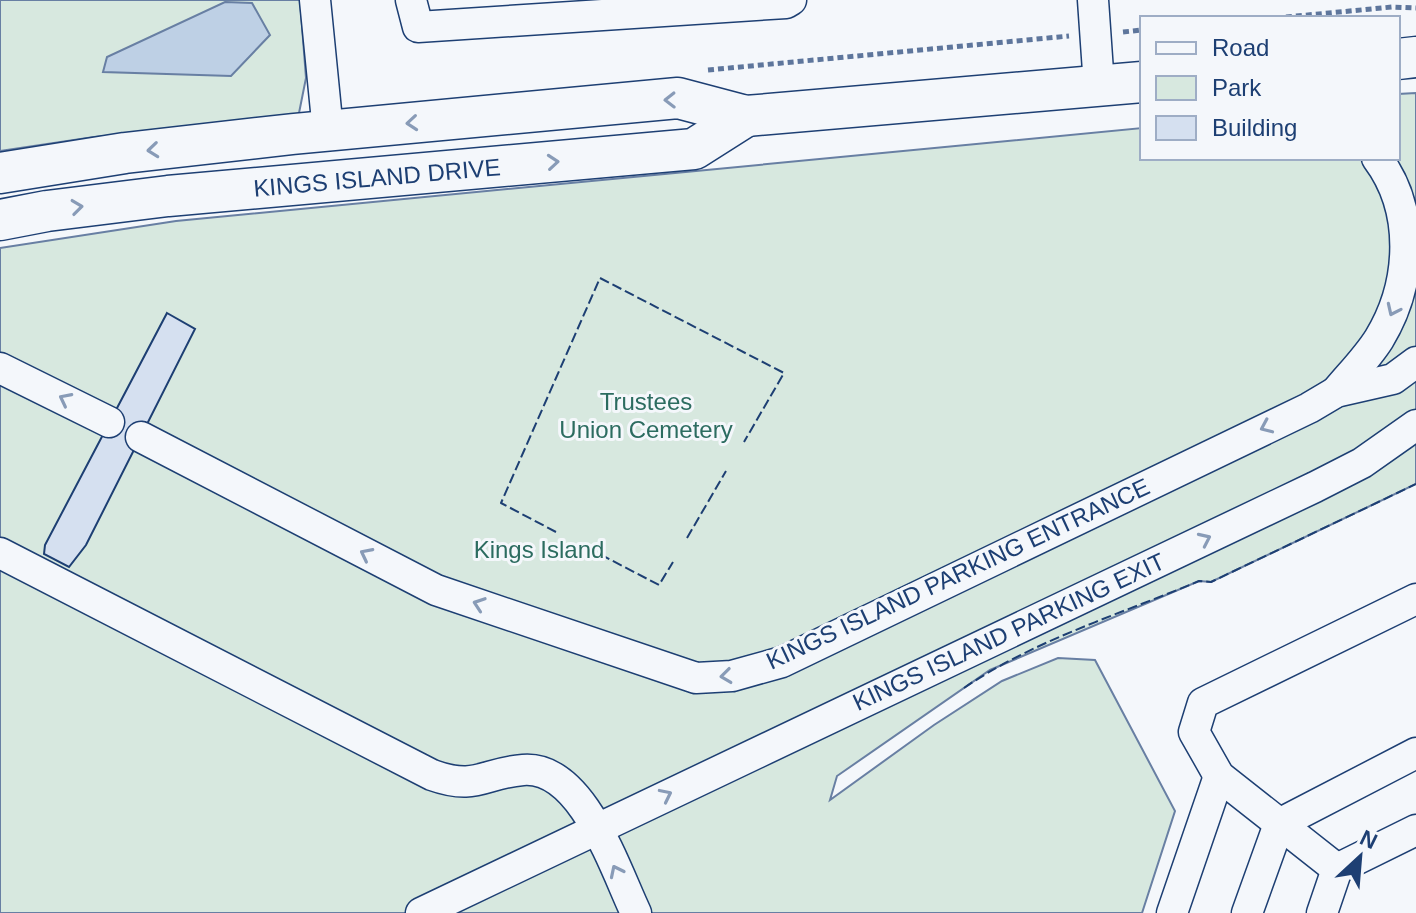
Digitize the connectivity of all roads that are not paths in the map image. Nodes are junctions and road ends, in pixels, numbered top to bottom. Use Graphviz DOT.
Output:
graph roads {
  1 [pos="315,0"];
  2 [pos="411,0"];
  3 [pos="791,0"];
  4 [pos="1093,0"];
  5 [pos="604,8"];
  6 [pos="1140,82"];
  7 [pos="1099,86"];
  8 [pos="746,116"];
  9 [pos="328,131"];
  10 [pos="1378,160"];
  11 [pos="0,173"];
  12 [pos="0,220"];
  13 [pos="1416,362"];
  14 [pos="0,368"];
  15 [pos="1336,392"];
  16 [pos="109,422"];
  17 [pos="1416,425"];
  18 [pos="141,437"];
  19 [pos="0,553"];
  20 [pos="1416,599"];
  21 [pos="1416,753"];
  22 [pos="1219,776"];
  23 [pos="1279,824"];
  24 [pos="596,828"];
  25 [pos="1416,830"];
  26 [pos="1337,869"];
  27 [pos="421,913"];
  28 [pos="636,913"];
  29 [pos="1172,913"];
  30 [pos="1247,913"];
  31 [pos="1322,913"];
  1 -- 9 [label="lane"];
  2 -- 5 [label="lane"];
  3 -- 5 [label="lane"];
  4 -- 7 [label="lane"];
  6 -- 7 [label="main road, KINGS ISLAND DRIVE"];
  7 -- 8 [label="main road, KINGS ISLAND DRIVE"];
  8 -- 9 [label="main road, KINGS ISLAND DRIVE, one-way"];
  12 -- 8 [label="main road, KINGS ISLAND DRIVE, one-way"];
  9 -- 11 [label="main road, KINGS ISLAND DRIVE, one-way"];
  10 -- 15 [label="lane, one-way"];
  13 -- 15 [label="lane, KINGS ISLAND PARKING ENTRANCE"];
  16 -- 14 [label="lane, one-way"];
  15 -- 18 [label="lane, KINGS ISLAND PARKING ENTRANCE, one-way"];
  24 -- 17 [label="lane, KINGS ISLAND PARKING EXIT, one-way"];
  19 -- 24 [label="lane"];
  20 -- 22 [label="lane"];
  21 -- 23 [label="lane"];
  22 -- 23 [label="lane"];
  22 -- 29 [label="lane"];
  23 -- 26 [label="lane"];
  23 -- 30 [label="lane"];
  24 -- 27 [label="lane, KINGS ISLAND PARKING EXIT"];
  28 -- 24 [label="lane, one-way"];
  25 -- 26 [label="lane"];
  26 -- 31 [label="lane"];
}
